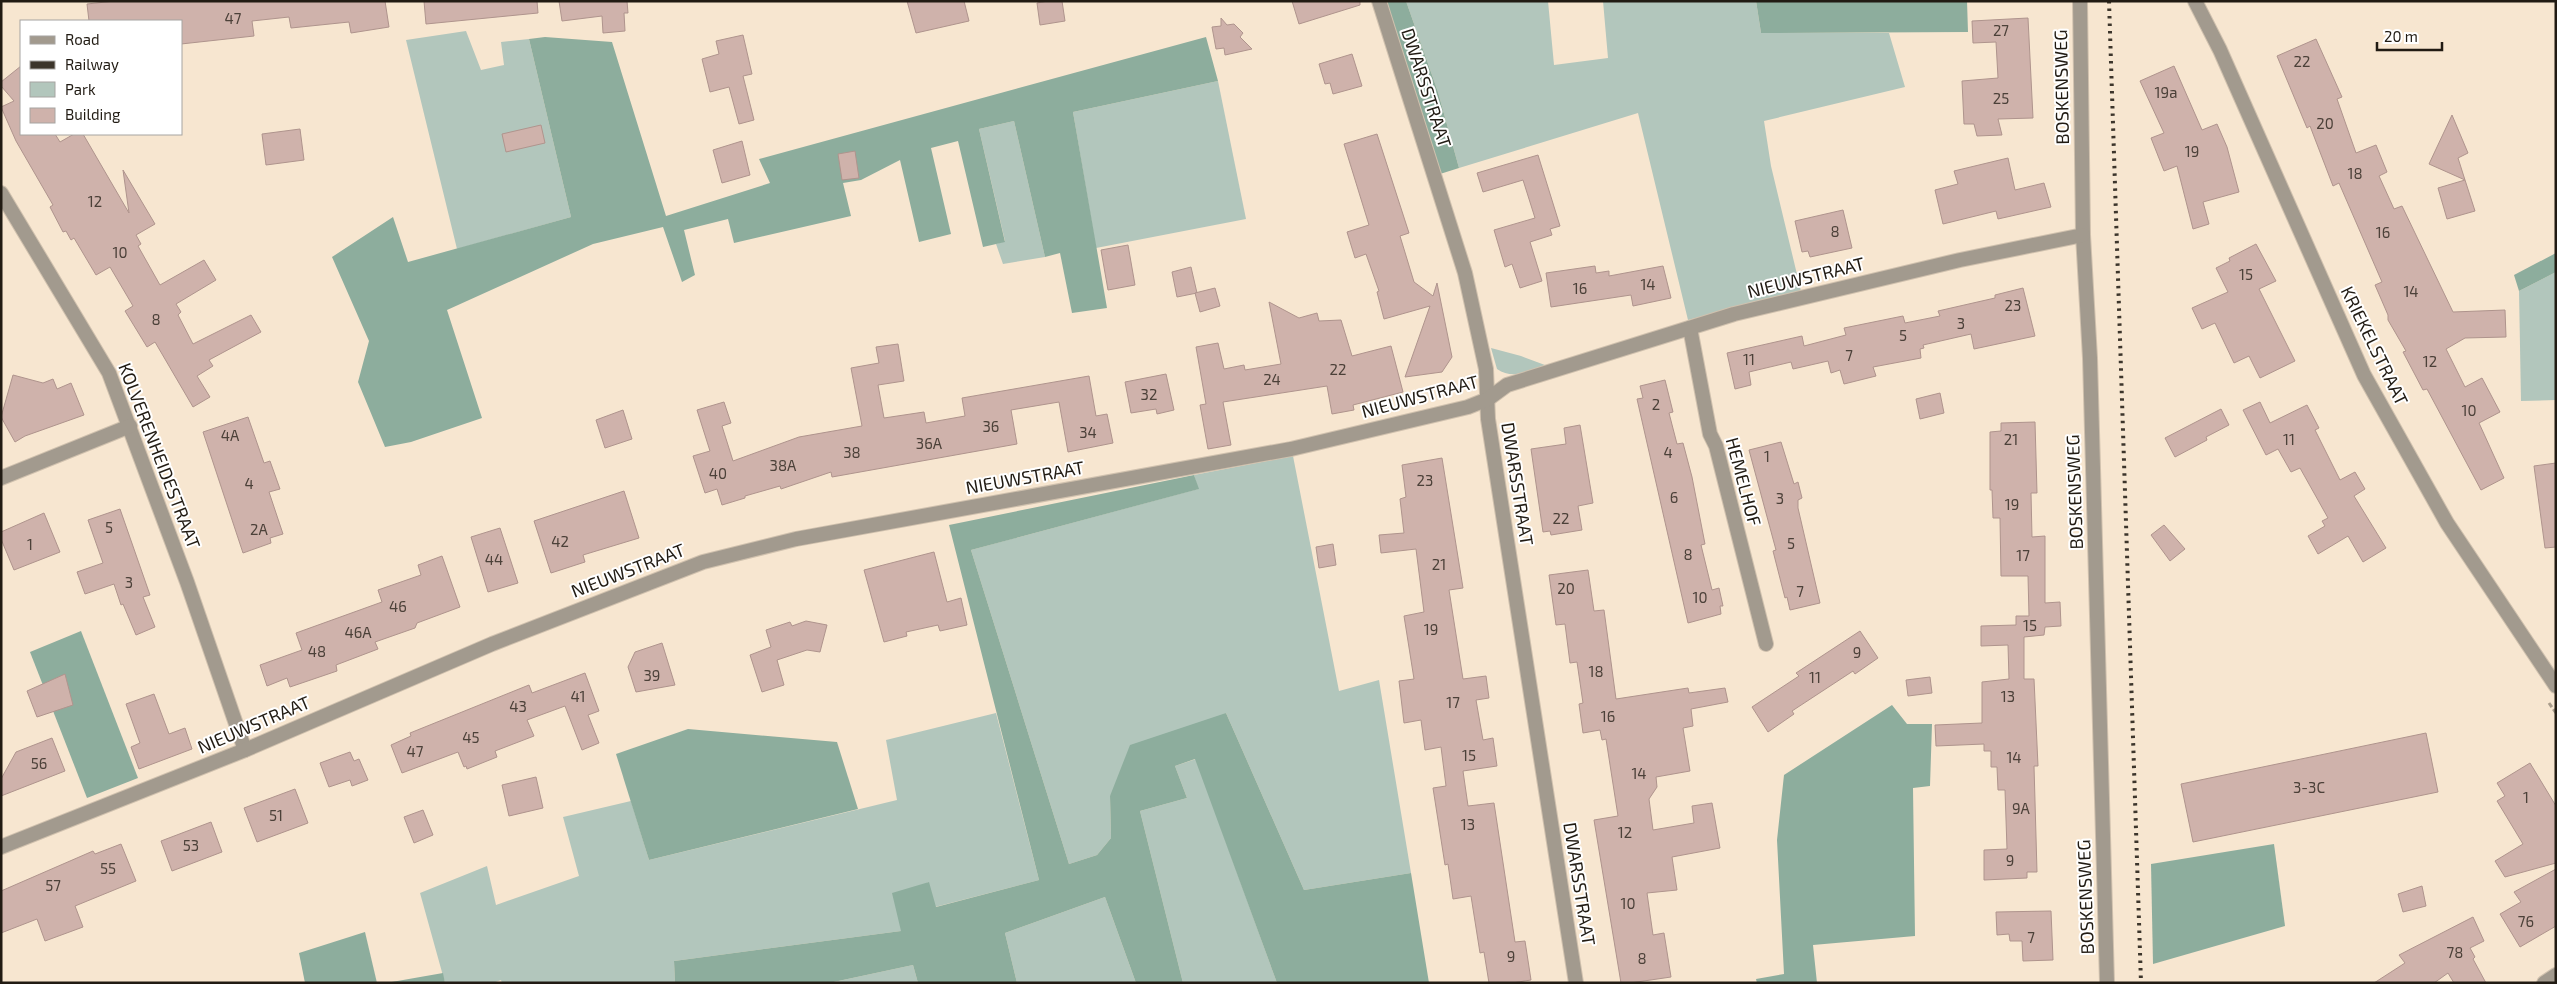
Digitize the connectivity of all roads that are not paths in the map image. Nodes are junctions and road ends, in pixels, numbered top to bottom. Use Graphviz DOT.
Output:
graph roads {
  1 [pos="1379,1"];
  2 [pos="2080,1"];
  3 [pos="2195,1"];
  4 [pos="1,193"];
  5 [pos="2083,235"];
  6 [pos="1690,328"];
  7 [pos="1488,399"];
  8 [pos="130,426"];
  9 [pos="1,478"];
  10 [pos="1766,644"];
  11 [pos="2556,686"];
  12 [pos="245,750"];
  13 [pos="1,847"];
  14 [pos="2556,975"];
  15 [pos="1576,983"];
  16 [pos="2108,983"];
  17 [pos="2544,983"];
  1 -- 7 [label="street, DWARSSTRAAT"];
  2 -- 5 [label="street, BOSKENSWEG"];
  3 -- 11 [label="street, KRIEKELSTRAAT"];
  4 -- 8 [label="street, KOLVERENHEIDESTRAAT"];
  5 -- 6 [label="street, NIEUWSTRAAT"];
  5 -- 16 [label="street, BOSKENSWEG"];
  6 -- 7 [label="street, NIEUWSTRAAT"];
  6 -- 10 [label="street, HEMELHOF"];
  7 -- 12 [label="street, NIEUWSTRAAT"];
  7 -- 15 [label="street, DWARSSTRAAT"];
  8 -- 9 [label="street"];
  8 -- 12 [label="street, KOLVERENHEIDESTRAAT"];
  12 -- 13 [label="street, NIEUWSTRAAT"];
  14 -- 17 [label="street"];
}
